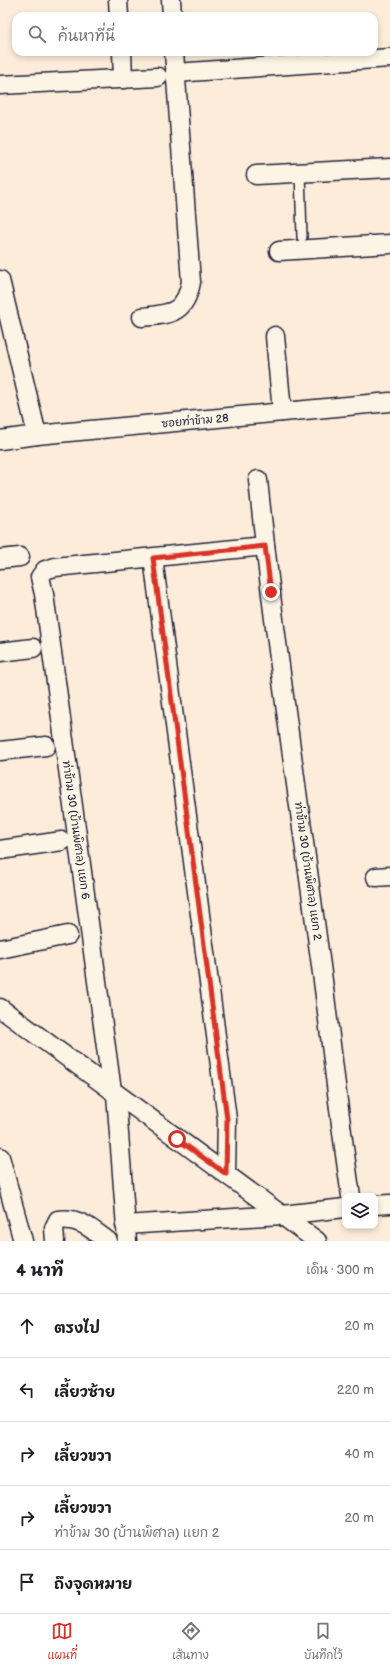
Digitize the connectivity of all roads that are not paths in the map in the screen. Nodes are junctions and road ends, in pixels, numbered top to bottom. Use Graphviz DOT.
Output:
graph roads {
  1 [pos="118,0"];
  2 [pos="171,0"];
  3 [pos="119,12"];
  4 [pos="172,12"];
  5 [pos="122,56"];
  6 [pos="173,56"];
  7 [pos="390,58"];
  8 [pos="167,75"];
  9 [pos="123,79"];
  10 [pos="0,85"];
  11 [pos="390,168"];
  12 [pos="300,172"];
  13 [pos="256,175"];
  14 [pos="302,237"];
  15 [pos="390,244"];
  16 [pos="279,251"];
  17 [pos="0,280"];
  18 [pos="142,317"];
  19 [pos="275,336"];
  20 [pos="390,402"];
  21 [pos="282,412"];
  22 [pos="37,435"];
  23 [pos="0,440"];
  24 [pos="258,480"];
  25 [pos="265,546"];
  26 [pos="20,557"];
  27 [pos="153,558"];
  28 [pos="0,559"];
  29 [pos="33,648"];
  30 [pos="0,652"];
  31 [pos="46,746"];
  32 [pos="0,751"];
  33 [pos="62,841"];
  34 [pos="0,850"];
  35 [pos="68,935"];
  36 [pos="0,949"];
  37 [pos="0,1008"];
  38 [pos="114,1093"];
  39 [pos="0,1157"];
  40 [pos="226,1174"];
  41 [pos="351,1193"];
  42 [pos="390,1204"];
  43 [pos="378,1205"];
  44 [pos="342,1208"];
  45 [pos="282,1215"];
  46 [pos="126,1233"];
  47 [pos="23,1241"];
  48 [pos="55,1241"];
  49 [pos="108,1241"];
  50 [pos="317,1241"];
  1 -- 3 [label="street"];
  2 -- 4 [label="street"];
  5 -- 9 [label="street"];
  6 -- 8 [label="street"];
  7 -- 8 [label="street"];
  8 -- 9 [label="street"];
  8 -- 18 [label="street"];
  9 -- 10 [label="street"];
  11 -- 12 [label="street"];
  12 -- 13 [label="street"];
  12 -- 14 [label="lane"];
  15 -- 16 [label="street"];
  17 -- 22 [label="street"];
  19 -- 21 [label="street"];
  20 -- 21 [label="street, ซอยท่าข้าม 28"];
  21 -- 22 [label="street, ซอยท่าข้าม 28"];
  22 -- 23 [label="street, ซอยท่าข้าม 28"];
  24 -- 25 [label="street, ท่าข้าม 30 (บ้านพิศาล) แยก 2"];
  25 -- 27 [label="street"];
  25 -- 41 [label="street, ท่าข้าม 30 (บ้านพิศาล) แยก 2"];
  26 -- 28 [label="street"];
  27 -- 38 [label="street, ท่าข้าม 30 (บ้านพิศาล) แยก 6"];
  27 -- 40 [label="street"];
  29 -- 30 [label="street"];
  31 -- 32 [label="street"];
  33 -- 34 [label="street"];
  35 -- 36 [label="street"];
  37 -- 38 [label="street"];
  38 -- 40 [label="street"];
  38 -- 46 [label="street, ท่าข้าม 30 (บ้านพิศาล) แยก 6"];
  39 -- 47 [label="street"];
  40 -- 45 [label="street"];
  42 -- 43 [label="street"];
  44 -- 45 [label="street"];
  45 -- 46 [label="street"];
  45 -- 50 [label="street"];
  48 -- 49 [label="street"];
}
